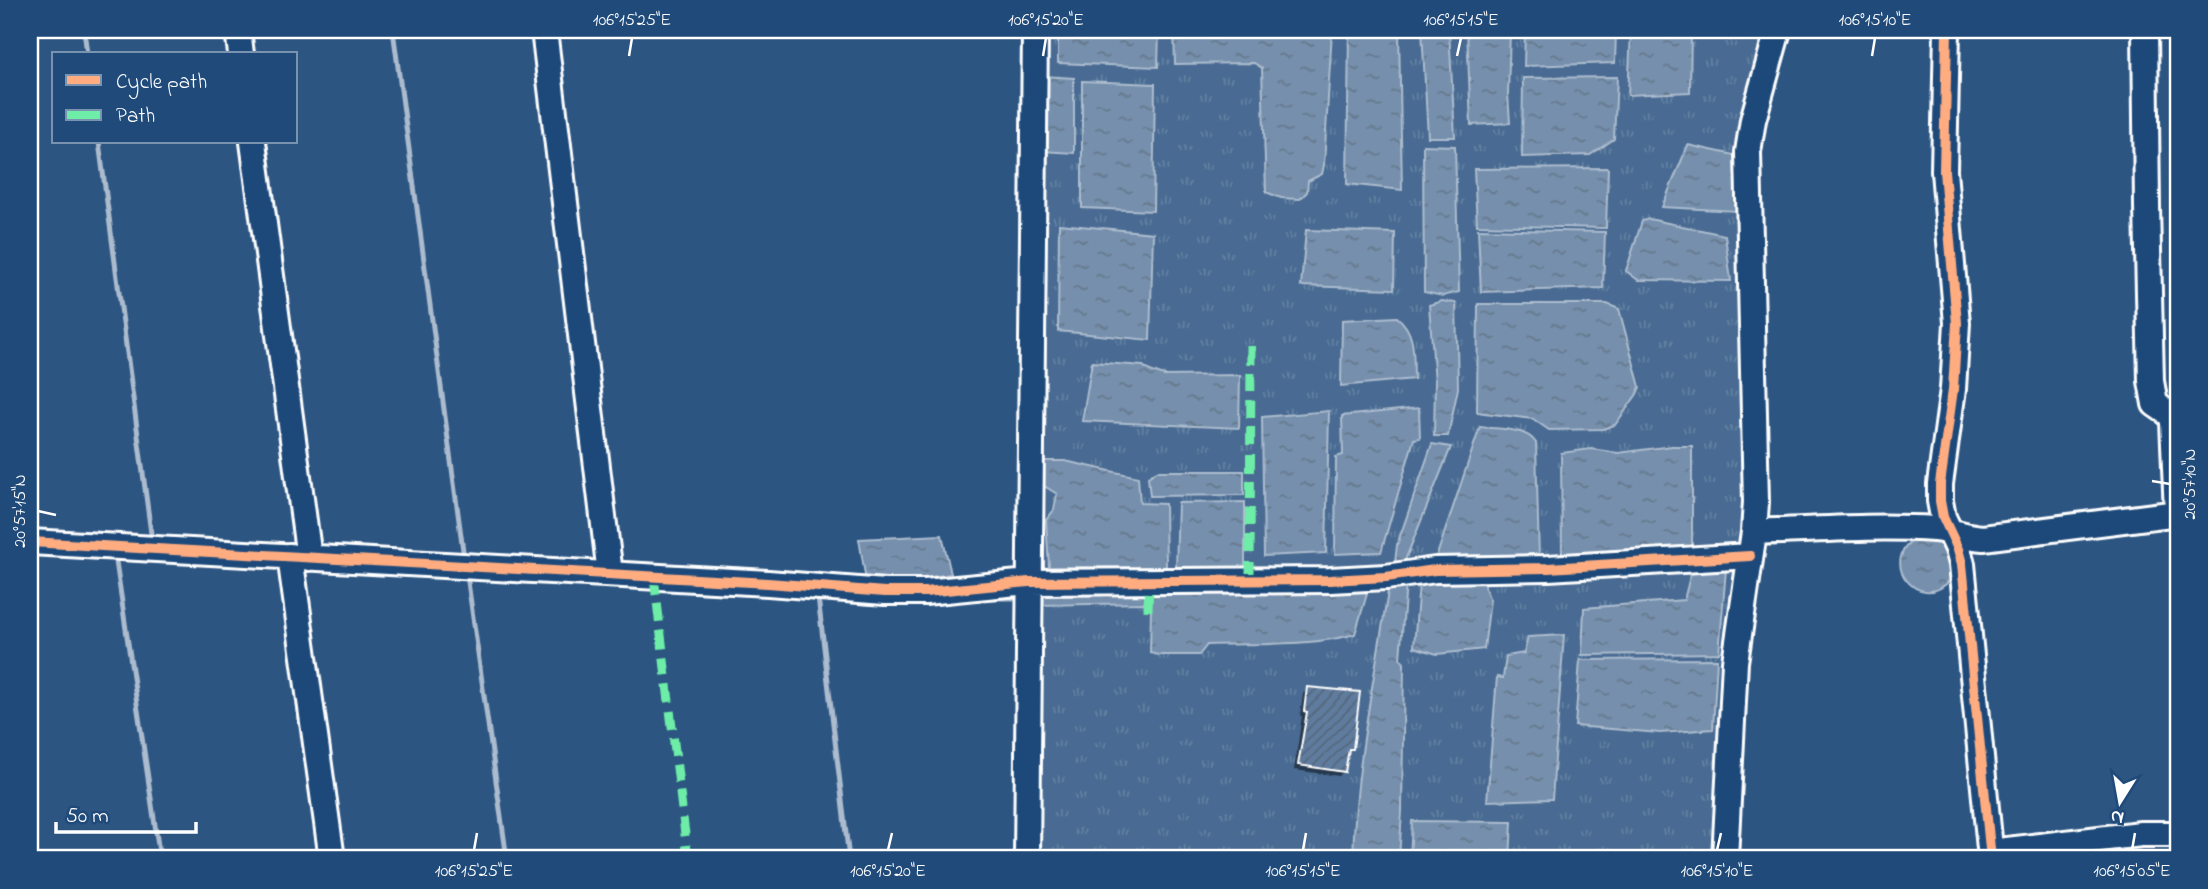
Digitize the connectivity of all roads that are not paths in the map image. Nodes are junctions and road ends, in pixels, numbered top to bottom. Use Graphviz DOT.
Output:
graph roads {
  1 [pos="238,30"];
  2 [pos="544,30"];
  3 [pos="1035,30"];
  4 [pos="1778,30"];
  5 [pos="1947,30"];
  6 [pos="2145,30"];
  7 [pos="241,52"];
  8 [pos="253,144"];
  9 [pos="2178,513"];
  10 [pos="1951,532"];
  11 [pos="30,542"];
  12 [pos="1751,543"];
  13 [pos="300,557"];
  14 [pos="610,575"];
  15 [pos="1028,582"];
  16 [pos="2178,834"];
  17 [pos="1990,856"];
  18 [pos="332,859"];
  19 [pos="1027,859"];
  20 [pos="1726,859"];
  1 -- 7 [label="street"];
  2 -- 14 [label="street"];
  3 -- 15 [label="street"];
  4 -- 12 [label="street"];
  5 -- 10 [label="street"];
  6 -- 9 [label="street"];
  8 -- 13 [label="street"];
  9 -- 10 [label="street"];
  10 -- 12 [label="street"];
  10 -- 17 [label="street"];
  11 -- 13 [label="street"];
  12 -- 15 [label="street"];
  12 -- 20 [label="street"];
  13 -- 14 [label="street"];
  13 -- 18 [label="street"];
  14 -- 15 [label="street"];
  15 -- 19 [label="street"];
  16 -- 17 [label="street"];
}
